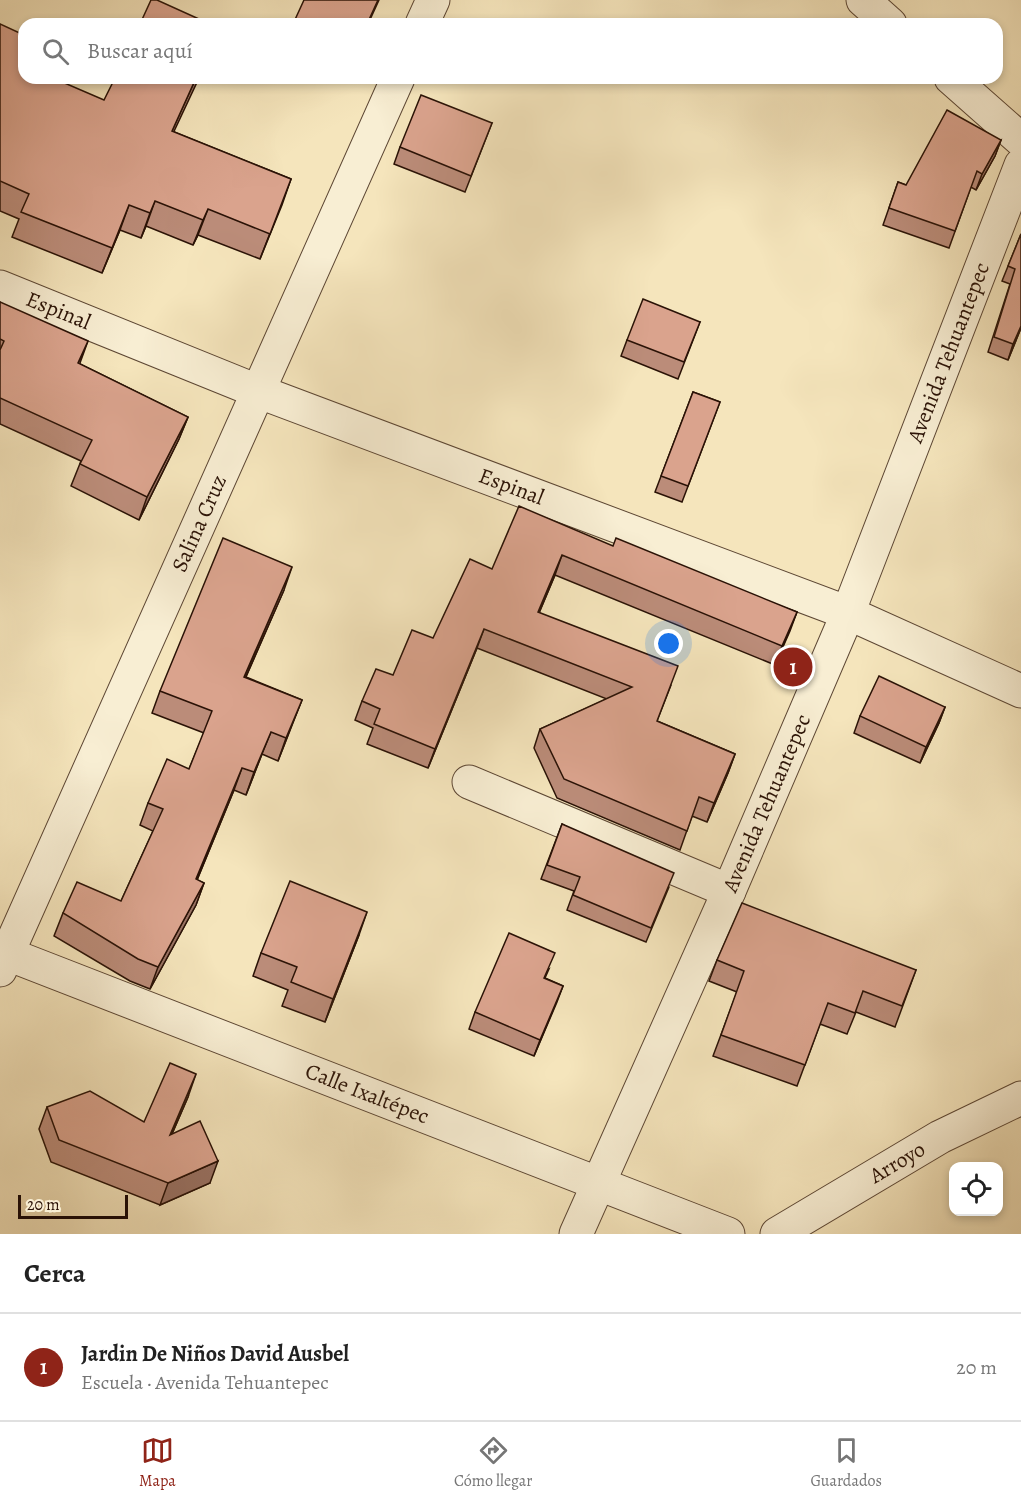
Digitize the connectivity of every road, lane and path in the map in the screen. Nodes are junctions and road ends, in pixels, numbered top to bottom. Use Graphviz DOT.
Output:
graph roads {
  1 [pos="433,0"];
  2 [pos="863,0"];
  3 [pos="425,18"];
  4 [pos="883,18"];
  5 [pos="395,84"];
  6 [pos="958,84"];
  7 [pos="1021,140"];
  8 [pos="1021,165"];
  9 [pos="0,286"];
  10 [pos="257,391"];
  11 [pos="848,613"];
  12 [pos="1021,691"];
  13 [pos="470,782"];
  14 [pos="729,891"];
  15 [pos="2,958"];
  16 [pos="1021,1098"];
  17 [pos="598,1183"];
  18 [pos="576,1234"];
  19 [pos="728,1234"];
  20 [pos="777,1234"];
  1 -- 3 [label="street"];
  2 -- 4 [label="street"];
  5 -- 10 [label="street, Salina Cruz"];
  6 -- 7 [label="street"];
  8 -- 11 [label="street, Avenida Tehuantepec"];
  9 -- 10 [label="street, Espinal"];
  10 -- 11 [label="street, Espinal"];
  10 -- 15 [label="street, Salina Cruz"];
  11 -- 12 [label="street, Espinal"];
  11 -- 14 [label="street, Avenida Tehuantepec"];
  13 -- 14 [label="street"];
  14 -- 17 [label="street, Avenida Tehuantepec"];
  15 -- 17 [label="street, Calle Ixaltépec"];
  16 -- 20 [label="street, Arroyo"];
  17 -- 18 [label="street, Avenida Tehuantepec"];
  17 -- 19 [label="street, Calle Ixaltépec"];
}
